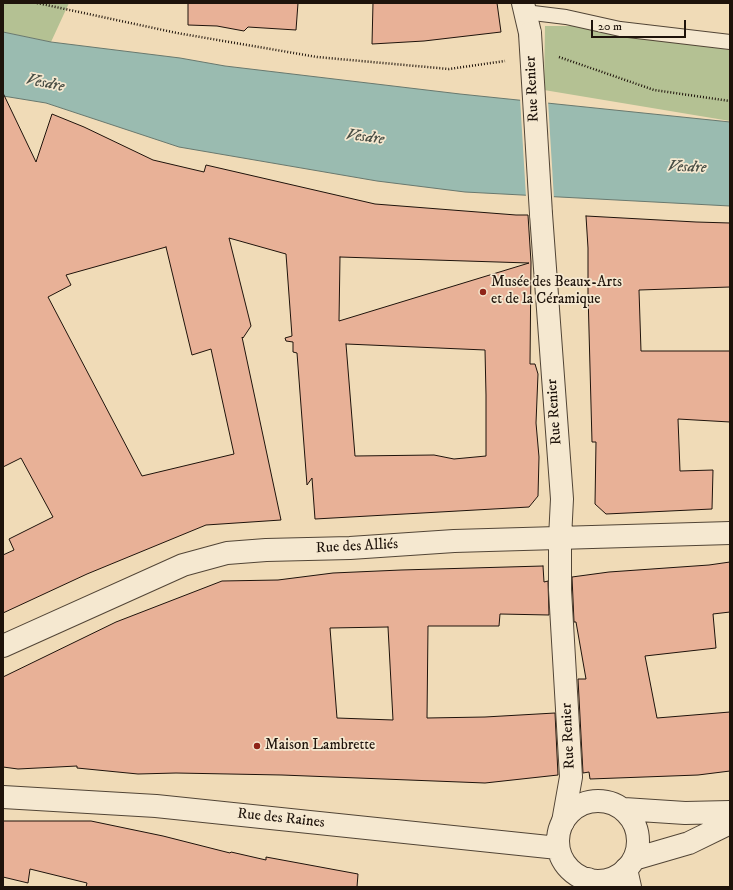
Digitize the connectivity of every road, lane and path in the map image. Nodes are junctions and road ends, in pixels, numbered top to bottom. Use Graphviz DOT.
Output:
graph roads {
  1 [pos="37,3"];
  2 [pos="45,4"];
  3 [pos="526,16"];
  4 [pos="730,42"];
  5 [pos="556,56"];
  6 [pos="509,60"];
  7 [pos="730,102"];
  8 [pos="730,533"];
  9 [pos="560,538"];
  10 [pos="3,646"];
  11 [pos="3,797"];
  12 [pos="624,809"];
  13 [pos="730,812"];
  14 [pos="562,822"];
  15 [pos="730,823"];
  16 [pos="558,848"];
  17 [pos="630,872"];
  18 [pos="589,883"];
  1 -- 2 [label="path"];
  2 -- 6 [label="path"];
  3 -- 4 [label="lane"];
  3 -- 9 [label="street, Rue Renier, bridge"];
  5 -- 7 [label="path"];
  8 -- 9 [label="street, Rue des Alliés"];
  9 -- 10 [label="street, Rue des Alliés"];
  9 -- 14 [label="street, Rue Renier"];
  11 -- 16 [label="street, Rue des Raines"];
  12 -- 13 [label="street"];
  12 -- 14 [label="street"];
  12 -- 17 [label="street"];
  14 -- 16 [label="street"];
  15 -- 17 [label="street"];
  16 -- 18 [label="street"];
  17 -- 18 [label="street"];
}
